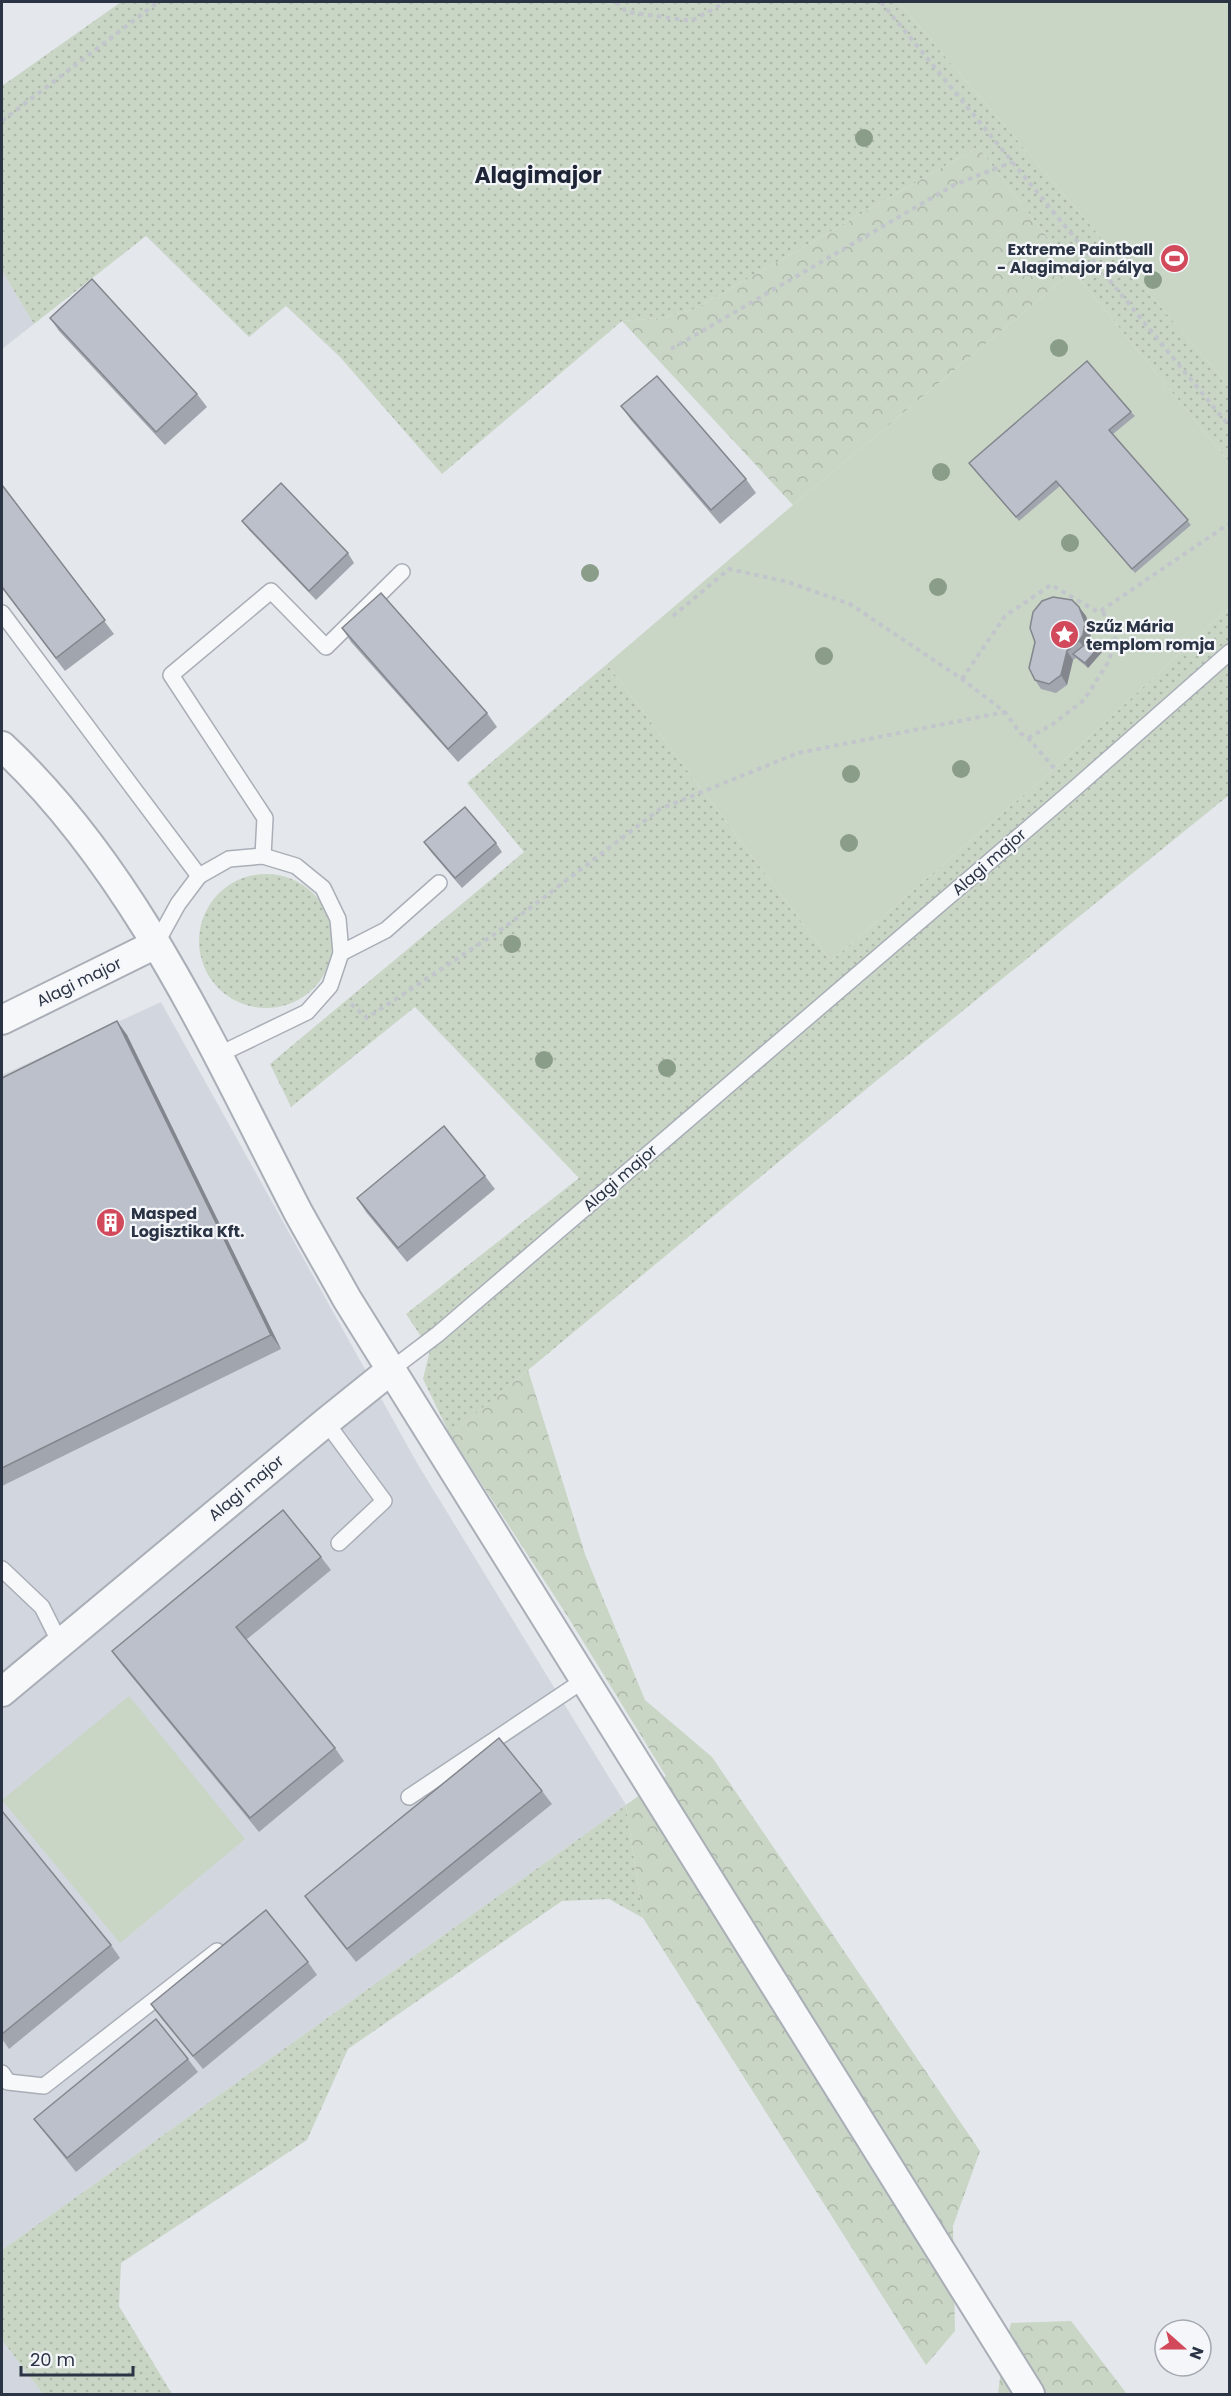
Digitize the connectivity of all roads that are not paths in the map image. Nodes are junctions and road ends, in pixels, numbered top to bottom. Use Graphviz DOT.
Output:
graph roads {
  1 [pos="402,572"];
  2 [pos="2,613"];
  3 [pos="1230,652"];
  4 [pos="2,746"];
  5 [pos="263,856"];
  6 [pos="199,876"];
  7 [pos="439,883"];
  8 [pos="156,944"];
  9 [pos="341,953"];
  10 [pos="2,1020"];
  11 [pos="218,1055"];
  12 [pos="392,1369"];
  13 [pos="326,1422"];
  14 [pos="339,1543"];
  15 [pos="2,1569"];
  16 [pos="60,1643"];
  17 [pos="584,1680"];
  18 [pos="2,1692"];
  19 [pos="408,1797"];
  20 [pos="225,1945"];
  21 [pos="2,2073"];
  22 [pos="1030,2394"];
  1 -- 5 [label="lane"];
  2 -- 6 [label="lane"];
  3 -- 12 [label="lane, Alagi major"];
  4 -- 8 [label="street"];
  5 -- 6 [label="lane"];
  5 -- 9 [label="lane"];
  6 -- 8 [label="lane"];
  7 -- 9 [label="lane"];
  8 -- 10 [label="street, Alagi major"];
  8 -- 11 [label="street"];
  9 -- 11 [label="lane"];
  11 -- 12 [label="street"];
  12 -- 13 [label="street, Alagi major"];
  12 -- 17 [label="street"];
  13 -- 14 [label="lane"];
  13 -- 16 [label="street, Alagi major"];
  15 -- 16 [label="lane"];
  16 -- 18 [label="street, Alagi major"];
  17 -- 19 [label="lane"];
  17 -- 22 [label="street"];
  20 -- 21 [label="lane"];
}
